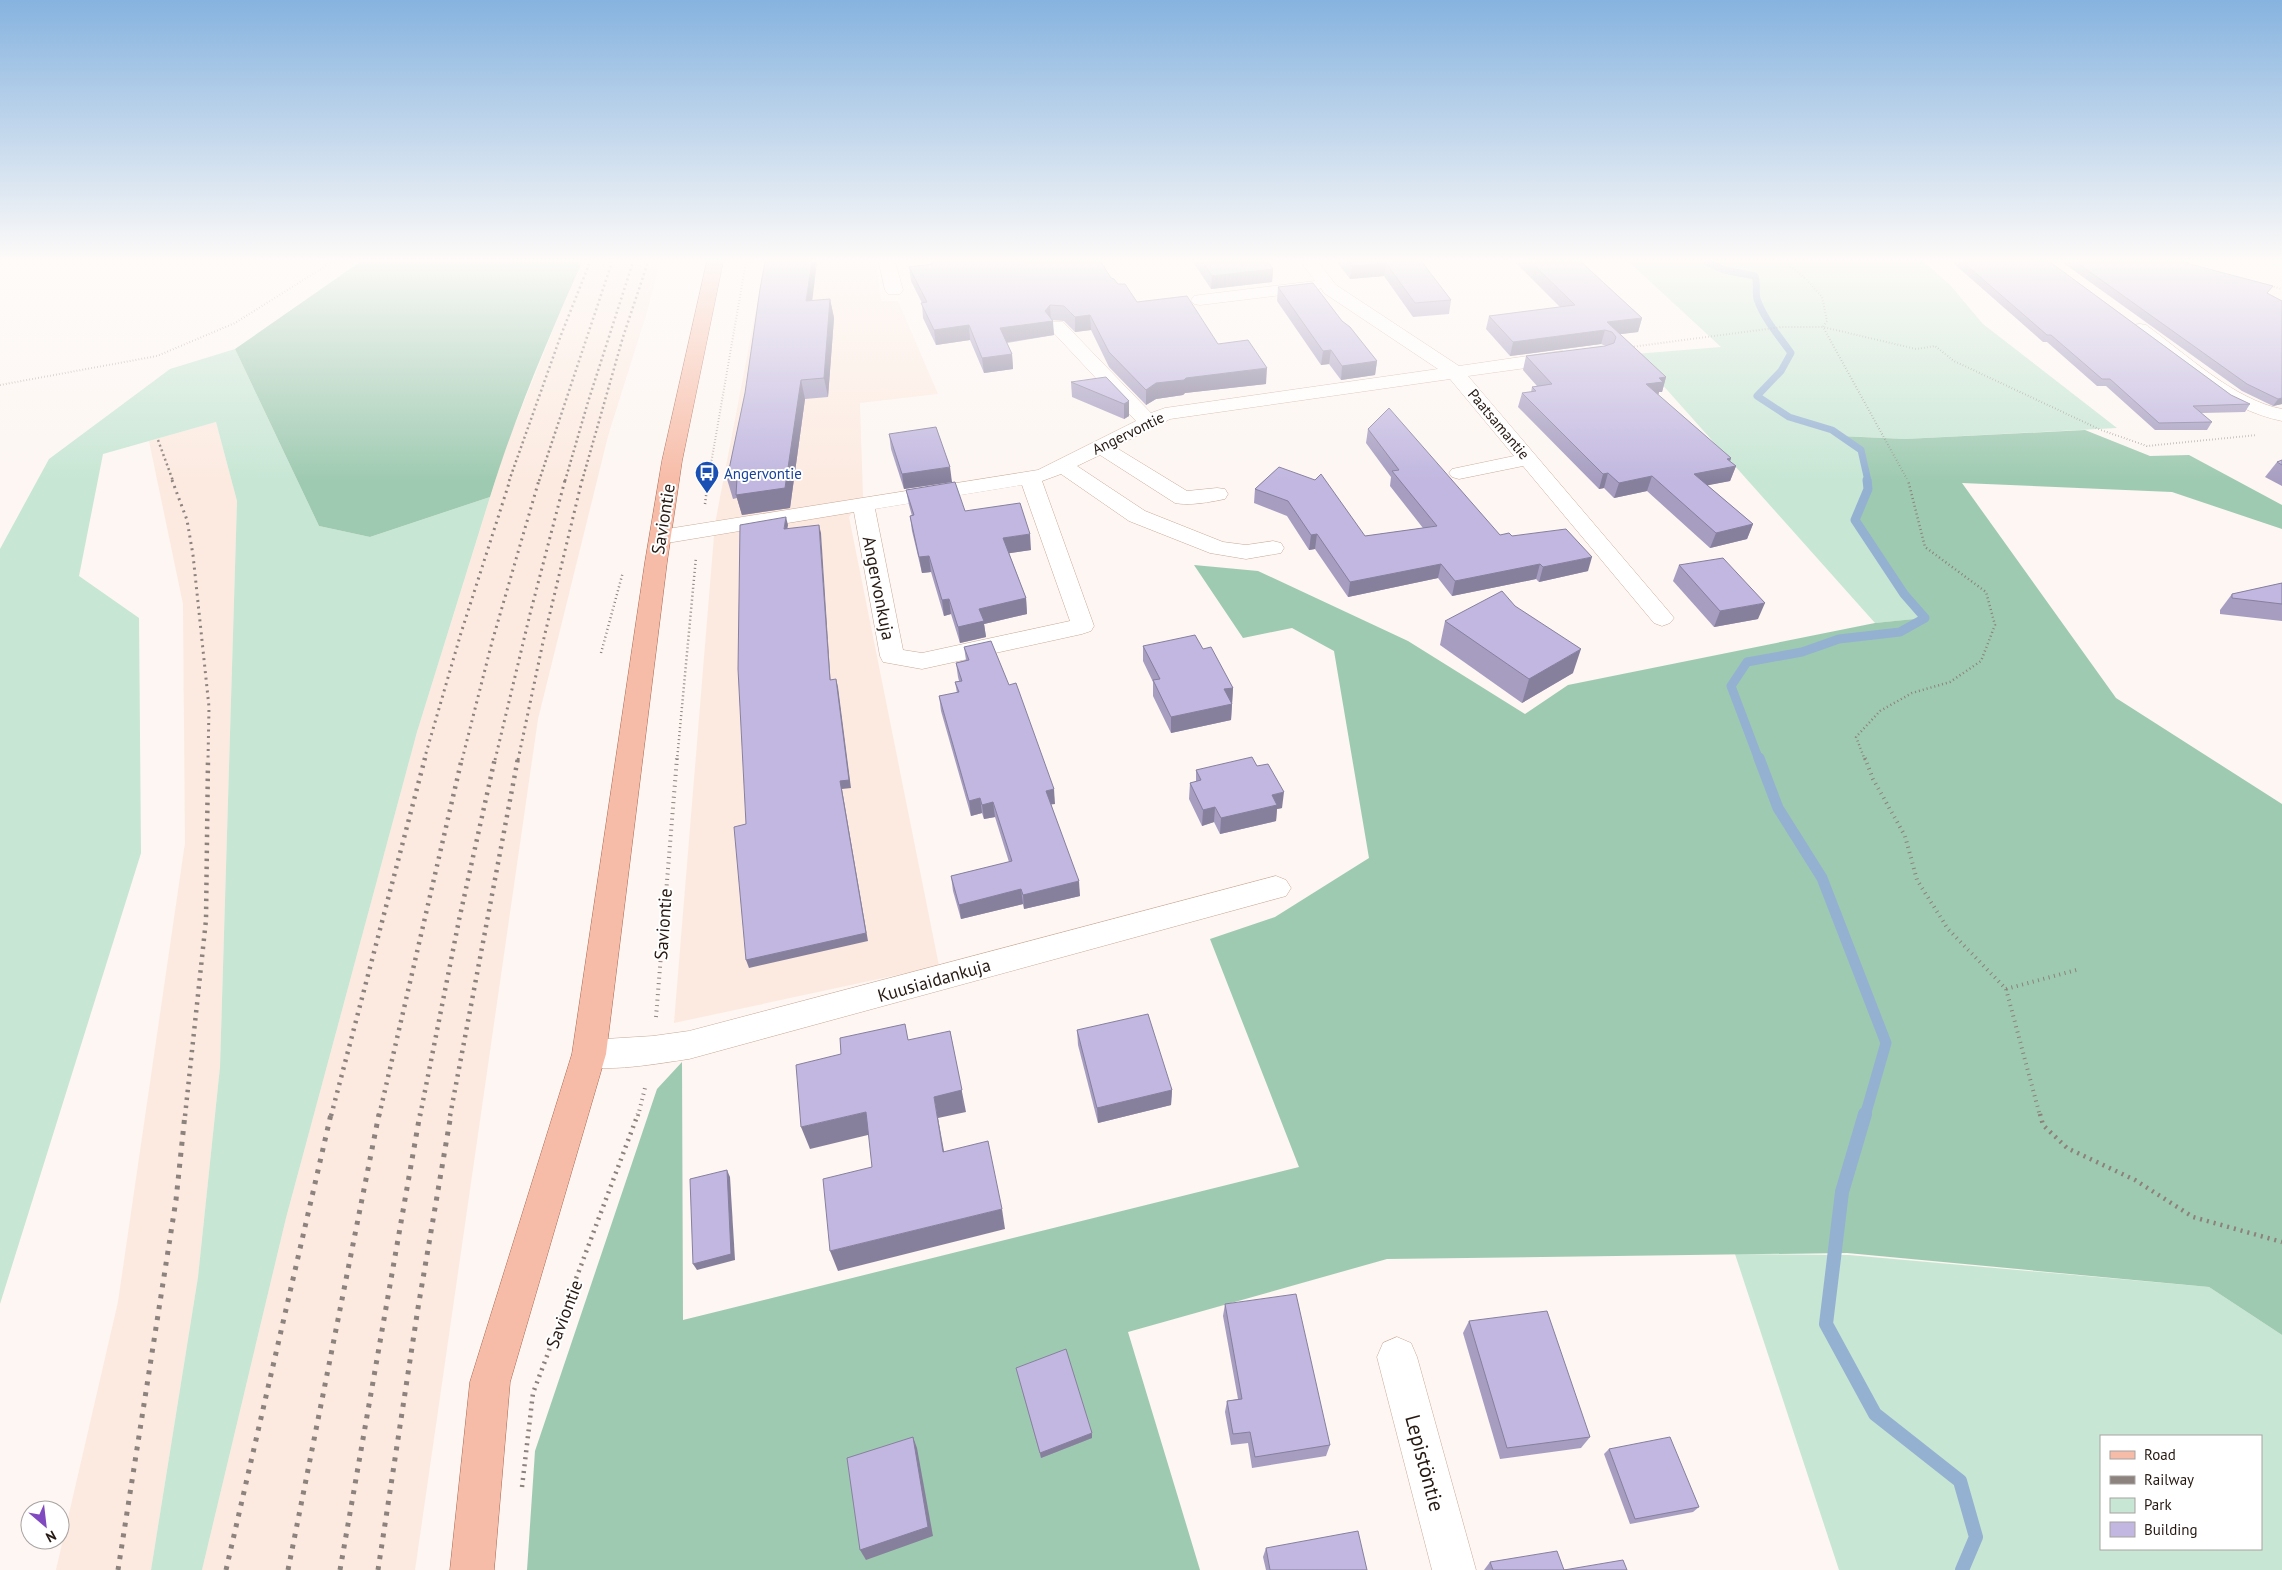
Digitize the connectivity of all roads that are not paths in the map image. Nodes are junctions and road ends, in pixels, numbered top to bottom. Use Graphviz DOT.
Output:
graph roads {
  1 [pos="699,335"];
  2 [pos="1066,335"];
  3 [pos="1399,335"];
  4 [pos="2149,335"];
  5 [pos="1601,352"];
  6 [pos="1454,371"];
  7 [pos="2282,415"];
  8 [pos="1148,422"];
  9 [pos="1100,446"];
  10 [pos="1528,459"];
  11 [pos="1062,465"];
  12 [pos="1459,473"];
  13 [pos="1030,477"];
  14 [pos="1217,494"];
  15 [pos="863,505"];
  16 [pos="661,537"];
  17 [pos="1273,548"];
  18 [pos="1662,618"];
  19 [pos="1276,888"];
  20 [pos="589,1054"];
  21 [pos="1396,1357"];
  22 [pos="472,1570"];
  23 [pos="1454,1570"];
  1 -- 16 [label="main road, Saviontie"];
  2 -- 8 [label="street"];
  3 -- 6 [label="street, Paatsamantie"];
  4 -- 7 [label="street"];
  5 -- 6 [label="street, Angervontie"];
  6 -- 8 [label="street, Angervontie"];
  6 -- 10 [label="street, Paatsamantie"];
  8 -- 9 [label="street, Angervontie"];
  9 -- 11 [label="street, Angervontie"];
  9 -- 14 [label="street"];
  10 -- 12 [label="street"];
  10 -- 18 [label="street, Paatsamantie"];
  11 -- 13 [label="street, Angervontie"];
  11 -- 17 [label="street"];
  13 -- 15 [label="street, Angervontie"];
  13 -- 15 [label="street, Angervonkuja"];
  15 -- 16 [label="street, Angervontie"];
  16 -- 20 [label="main road, Saviontie"];
  19 -- 20 [label="street, Kuusiaidankuja"];
  20 -- 22 [label="main road, Saviontie"];
  21 -- 23 [label="street, Lepistöntie"];
}
